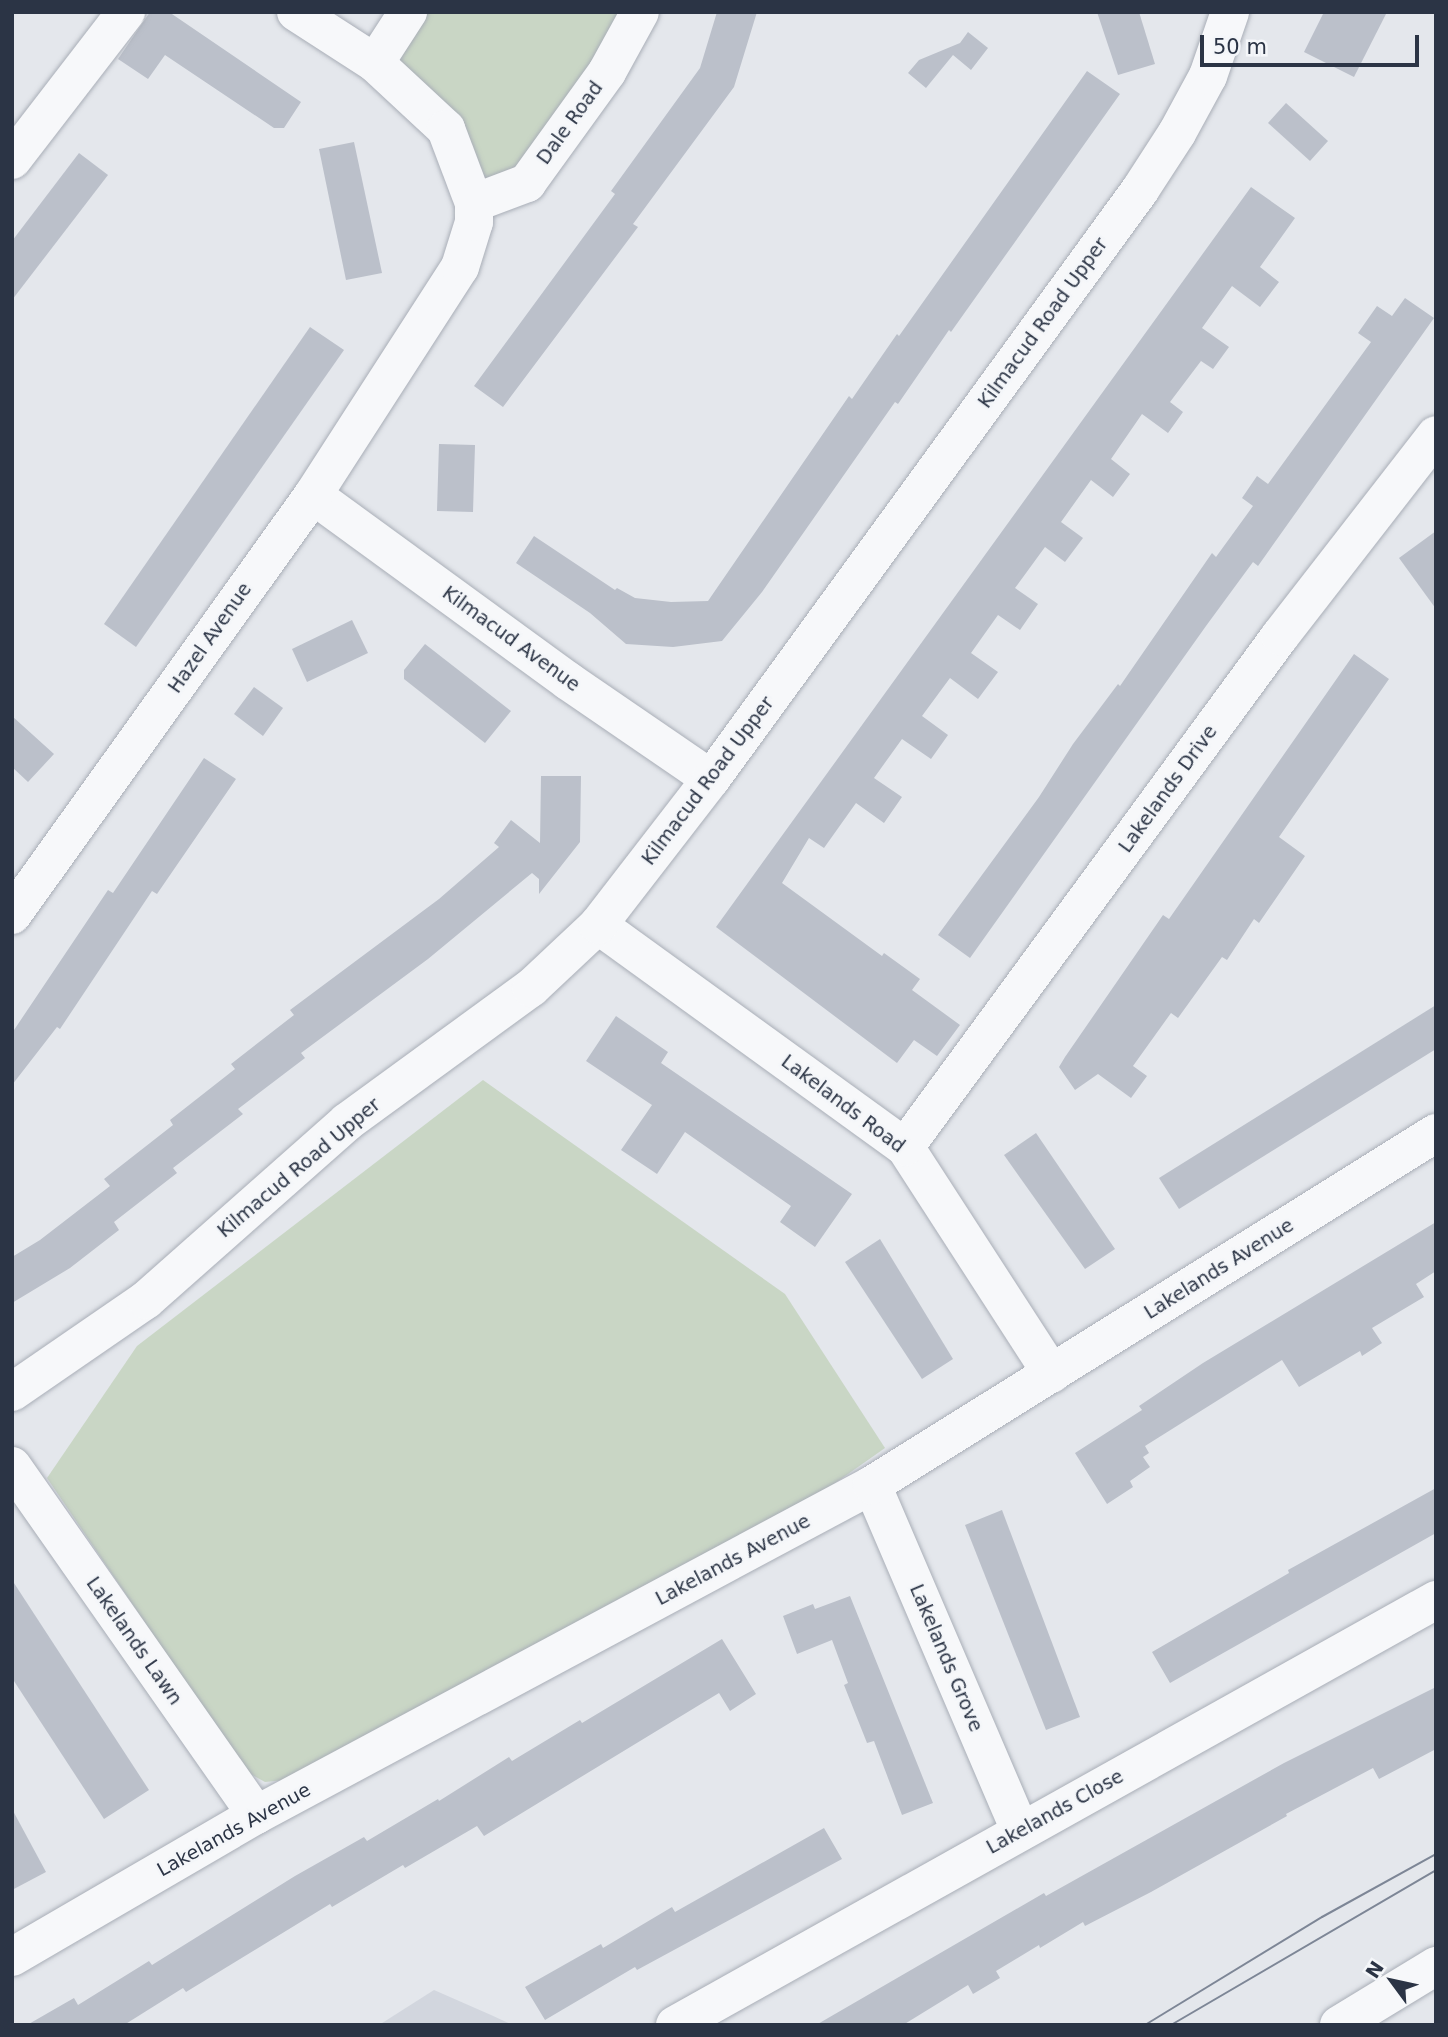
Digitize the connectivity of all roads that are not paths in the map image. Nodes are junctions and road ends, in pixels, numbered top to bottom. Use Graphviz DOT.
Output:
graph roads {
  1 [pos="126,12"];
  2 [pos="296,12"];
  3 [pos="408,12"];
  4 [pos="640,12"];
  5 [pos="1230,12"];
  6 [pos="374,63"];
  7 [pos="12,160"];
  8 [pos="474,203"];
  9 [pos="1436,435"];
  10 [pos="313,495"];
  11 [pos="712,779"];
  12 [pos="19,892"];
  13 [pos="598,925"];
  14 [pos="1436,1133"];
  15 [pos="905,1147"];
  16 [pos="1052,1374"];
  17 [pos="12,1392"];
  18 [pos="12,1466"];
  19 [pos="872,1485"];
  20 [pos="1436,1600"];
  21 [pos="256,1815"];
  22 [pos="1020,1831"];
  23 [pos="12,1957"];
  24 [pos="1436,1966"];
  25 [pos="675,2025"];
  26 [pos="1339,2025"];
  1 -- 7 [label="street"];
  2 -- 6 [label="street"];
  3 -- 6 [label="street"];
  4 -- 8 [label="street, Dale Road"];
  5 -- 11 [label="street, Kilmacud Road Upper"];
  6 -- 8 [label="street"];
  8 -- 10 [label="street, Hazel Avenue"];
  9 -- 15 [label="street, Lakelands Drive"];
  10 -- 11 [label="street, Kilmacud Avenue"];
  10 -- 12 [label="street, Hazel Avenue"];
  11 -- 13 [label="street, Kilmacud Road Upper"];
  13 -- 15 [label="street, Lakelands Road"];
  13 -- 17 [label="street, Kilmacud Road Upper"];
  14 -- 16 [label="street, Lakelands Avenue"];
  15 -- 16 [label="street, Lakelands Road"];
  16 -- 19 [label="street, Lakelands Avenue"];
  18 -- 21 [label="street, Lakelands Lawn"];
  19 -- 21 [label="street, Lakelands Avenue"];
  19 -- 22 [label="street, Lakelands Grove"];
  20 -- 22 [label="street, Lakelands Close"];
  21 -- 23 [label="street, Lakelands Avenue"];
  22 -- 25 [label="street, Lakelands Close"];
  24 -- 26 [label="street"];
}
